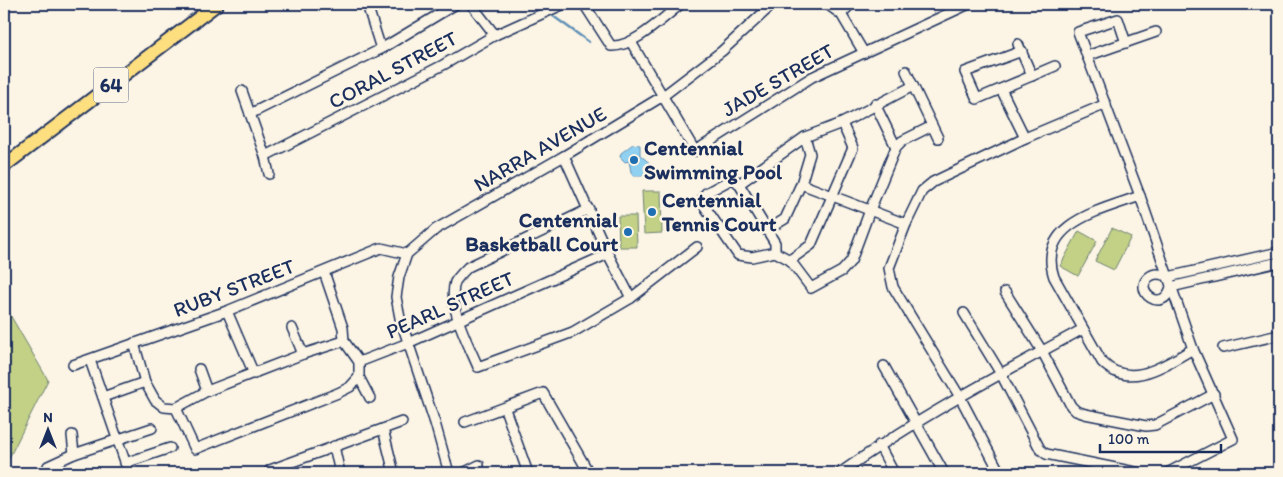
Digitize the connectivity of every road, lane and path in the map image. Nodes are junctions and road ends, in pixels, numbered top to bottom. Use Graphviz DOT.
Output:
graph roads {
  1 [pos="218,4"];
  2 [pos="374,4"];
  3 [pos="456,4"];
  4 [pos="471,4"];
  5 [pos="564,4"];
  6 [pos="584,4"];
  7 [pos="681,4"];
  8 [pos="774,4"];
  9 [pos="827,4"];
  10 [pos="851,4"];
  11 [pos="969,4"];
  12 [pos="669,7"];
  13 [pos="841,14"];
  14 [pos="1156,32"];
  15 [pos="495,35"];
  16 [pos="631,42"];
  17 [pos="1126,43"];
  18 [pos="381,49"];
  19 [pos="864,53"];
  20 [pos="1086,56"];
  21 [pos="1056,66"];
  22 [pos="906,71"];
  23 [pos="1032,76"];
  24 [pos="913,86"];
  25 [pos="1001,89"];
  26 [pos="242,92"];
  27 [pos="663,96"];
  28 [pos="875,104"];
  29 [pos="1106,104"];
  30 [pos="250,114"];
  31 [pos="842,123"];
  32 [pos="932,126"];
  33 [pos="805,137"];
  34 [pos="938,138"];
  35 [pos="1025,138"];
  36 [pos="896,147"];
  37 [pos="266,156"];
  38 [pos="564,156"];
  39 [pos="4,166"];
  40 [pos="269,174"];
  41 [pos="739,184"];
  42 [pos="801,184"];
  43 [pos="833,195"];
  44 [pos="1140,196"];
  45 [pos="588,208"];
  46 [pos="870,210"];
  47 [pos="906,224"];
  48 [pos="767,230"];
  49 [pos="698,247"];
  50 [pos="776,252"];
  51 [pos="1279,252"];
  52 [pos="407,254"];
  53 [pos="608,254"];
  54 [pos="790,260"];
  55 [pos="1279,262"];
  56 [pos="324,272"];
  57 [pos="1168,277"];
  58 [pos="1171,287"];
  59 [pos="1005,292"];
  60 [pos="631,298"];
  61 [pos="227,311"];
  62 [pos="964,313"];
  63 [pos="459,321"];
  64 [pos="292,328"];
  65 [pos="1083,329"];
  66 [pos="1279,336"];
  67 [pos="344,341"];
  68 [pos="134,343"];
  69 [pos="408,343"];
  70 [pos="1223,348"];
  71 [pos="1193,349"];
  72 [pos="1042,351"];
  73 [pos="303,354"];
  74 [pos="90,360"];
  75 [pos="359,362"];
  76 [pos="73,365"];
  77 [pos="884,366"];
  78 [pos="199,368"];
  79 [pos="254,374"];
  80 [pos="1001,374"];
  81 [pos="360,377"];
  82 [pos="145,382"];
  83 [pos="207,391"];
  84 [pos="1214,394"];
  85 [pos="103,397"];
  86 [pos="960,397"];
  87 [pos="370,398"];
  88 [pos="176,408"];
  89 [pos="505,409"];
  90 [pos="402,422"];
  91 [pos="465,422"];
  92 [pos="917,423"];
  93 [pos="152,428"];
  94 [pos="383,429"];
  95 [pos="72,434"];
  96 [pos="117,439"];
  97 [pos="879,445"];
  98 [pos="334,446"];
  99 [pos="170,448"];
  100 [pos="74,454"];
  101 [pos="125,463"];
  102 [pos="479,465"];
  103 [pos="285,469"];
  104 [pos="270,470"];
  105 [pos="53,473"];
  106 [pos="129,473"];
  107 [pos="340,473"];
  108 [pos="394,473"];
  109 [pos="449,473"];
  110 [pos="464,473"];
  111 [pos="528,473"];
  112 [pos="589,473"];
  113 [pos="840,473"];
  114 [pos="894,473"];
  115 [pos="944,473"];
  116 [pos="1000,473"];
  117 [pos="1140,473"];
  118 [pos="1167,473"];
  1 -- 39 [label="main road, 64"];
  2 -- 18 [label="street"];
  3 -- 18 [label="street"];
  4 -- 15 [label="street"];
  5 -- 15 [label="street, CORAL STREET"];
  6 -- 16 [label="street"];
  7 -- 12 [label="street"];
  8 -- 27 [label="street, NARRA AVENUE"];
  9 -- 13 [label="street"];
  10 -- 13 [label="street"];
  11 -- 19 [label="street, JADE STREET"];
  12 -- 16 [label="street"];
  13 -- 19 [label="street"];
  14 -- 17 [label="street"];
  15 -- 37 [label="street, CORAL STREET"];
  16 -- 27 [label="street, JADE STREET"];
  17 -- 20 [label="street"];
  17 -- 20 [label="street"];
  18 -- 30 [label="street"];
  19 -- 27 [label="street, JADE STREET"];
  20 -- 29 [label="street"];
  21 -- 23 [label="street"];
  22 -- 24 [label="street"];
  23 -- 25 [label="street"];
  23 -- 25 [label="street"];
  24 -- 28 [label="street"];
  24 -- 32 [label="street"];
  25 -- 35 [label="street"];
  26 -- 30 [label="street"];
  27 -- 38 [label="street, NARRA AVENUE"];
  28 -- 31 [label="street"];
  28 -- 36 [label="street"];
  29 -- 35 [label="street"];
  29 -- 44 [label="street"];
  30 -- 37 [label="street"];
  31 -- 33 [label="street"];
  31 -- 43 [label="street"];
  32 -- 34 [label="street"];
  32 -- 36 [label="street"];
  33 -- 41 [label="street"];
  33 -- 42 [label="street"];
  35 -- 47 [label="street"];
  36 -- 46 [label="street"];
  37 -- 40 [label="street"];
  38 -- 45 [label="street"];
  38 -- 52 [label="street, NARRA AVENUE"];
  41 -- 48 [label="street"];
  41 -- 50 [label="street"];
  42 -- 43 [label="street"];
  42 -- 48 [label="street"];
  43 -- 46 [label="street"];
  43 -- 54 [label="street"];
  44 -- 57 [label="street"];
  44 -- 65 [label="street"];
  45 -- 53 [label="street"];
  45 -- 63 [label="street"];
  46 -- 47 [label="street"];
  46 -- 54 [label="street"];
  47 -- 86 [label="street"];
  48 -- 50 [label="street"];
  49 -- 60 [label="street"];
  50 -- 54 [label="street"];
  51 -- 57 [label="street"];
  52 -- 56 [label="street, RUBY STREET"];
  52 -- 69 [label="street"];
  53 -- 60 [label="street"];
  53 -- 63 [label="street, PEARL STREET"];
  55 -- 58 [label="street"];
  56 -- 61 [label="street, RUBY STREET"];
  56 -- 67 [label="street"];
  57 -- 58 [label="street"];
  57 -- 58 [label="street"];
  58 -- 71 [label="street"];
  59 -- 72 [label="street"];
  60 -- 63 [label="street"];
  61 -- 68 [label="street, RUBY STREET"];
  61 -- 79 [label="street"];
  62 -- 80 [label="street"];
  63 -- 69 [label="street, PEARL STREET"];
  64 -- 73 [label="street"];
  65 -- 71 [label="street"];
  65 -- 72 [label="street"];
  66 -- 70 [label="street"];
  67 -- 73 [label="street"];
  67 -- 75 [label="street"];
  68 -- 74 [label="street, RUBY STREET"];
  68 -- 82 [label="street"];
  69 -- 75 [label="street, PEARL STREET"];
  69 -- 109 [label="street"];
  71 -- 84 [label="street"];
  72 -- 80 [label="street"];
  72 -- 84 [label="street"];
  73 -- 79 [label="street"];
  74 -- 76 [label="street, RUBY STREET"];
  74 -- 85 [label="street"];
  75 -- 81 [label="street"];
  77 -- 92 [label="street"];
  78 -- 83 [label="street"];
  79 -- 83 [label="street"];
  80 -- 86 [label="street"];
  80 -- 117 [label="street"];
  81 -- 87 [label="street"];
  81 -- 88 [label="street"];
  82 -- 85 [label="street"];
  82 -- 88 [label="street"];
  83 -- 88 [label="street"];
  84 -- 118 [label="street"];
  85 -- 96 [label="street"];
  86 -- 92 [label="street"];
  86 -- 116 [label="street"];
  89 -- 91 [label="street"];
  89 -- 111 [label="street"];
  89 -- 112 [label="street"];
  90 -- 94 [label="street"];
  92 -- 97 [label="street"];
  92 -- 115 [label="street"];
  93 -- 96 [label="street"];
  94 -- 98 [label="street"];
  94 -- 108 [label="street"];
  95 -- 100 [label="street"];
  96 -- 100 [label="street"];
  96 -- 101 [label="street"];
  97 -- 113 [label="street"];
  97 -- 114 [label="street"];
  98 -- 103 [label="street"];
  98 -- 107 [label="street"];
  99 -- 101 [label="street"];
  100 -- 105 [label="street"];
  101 -- 106 [label="street"];
  102 -- 110 [label="street"];
  103 -- 104 [label="street"];
}
